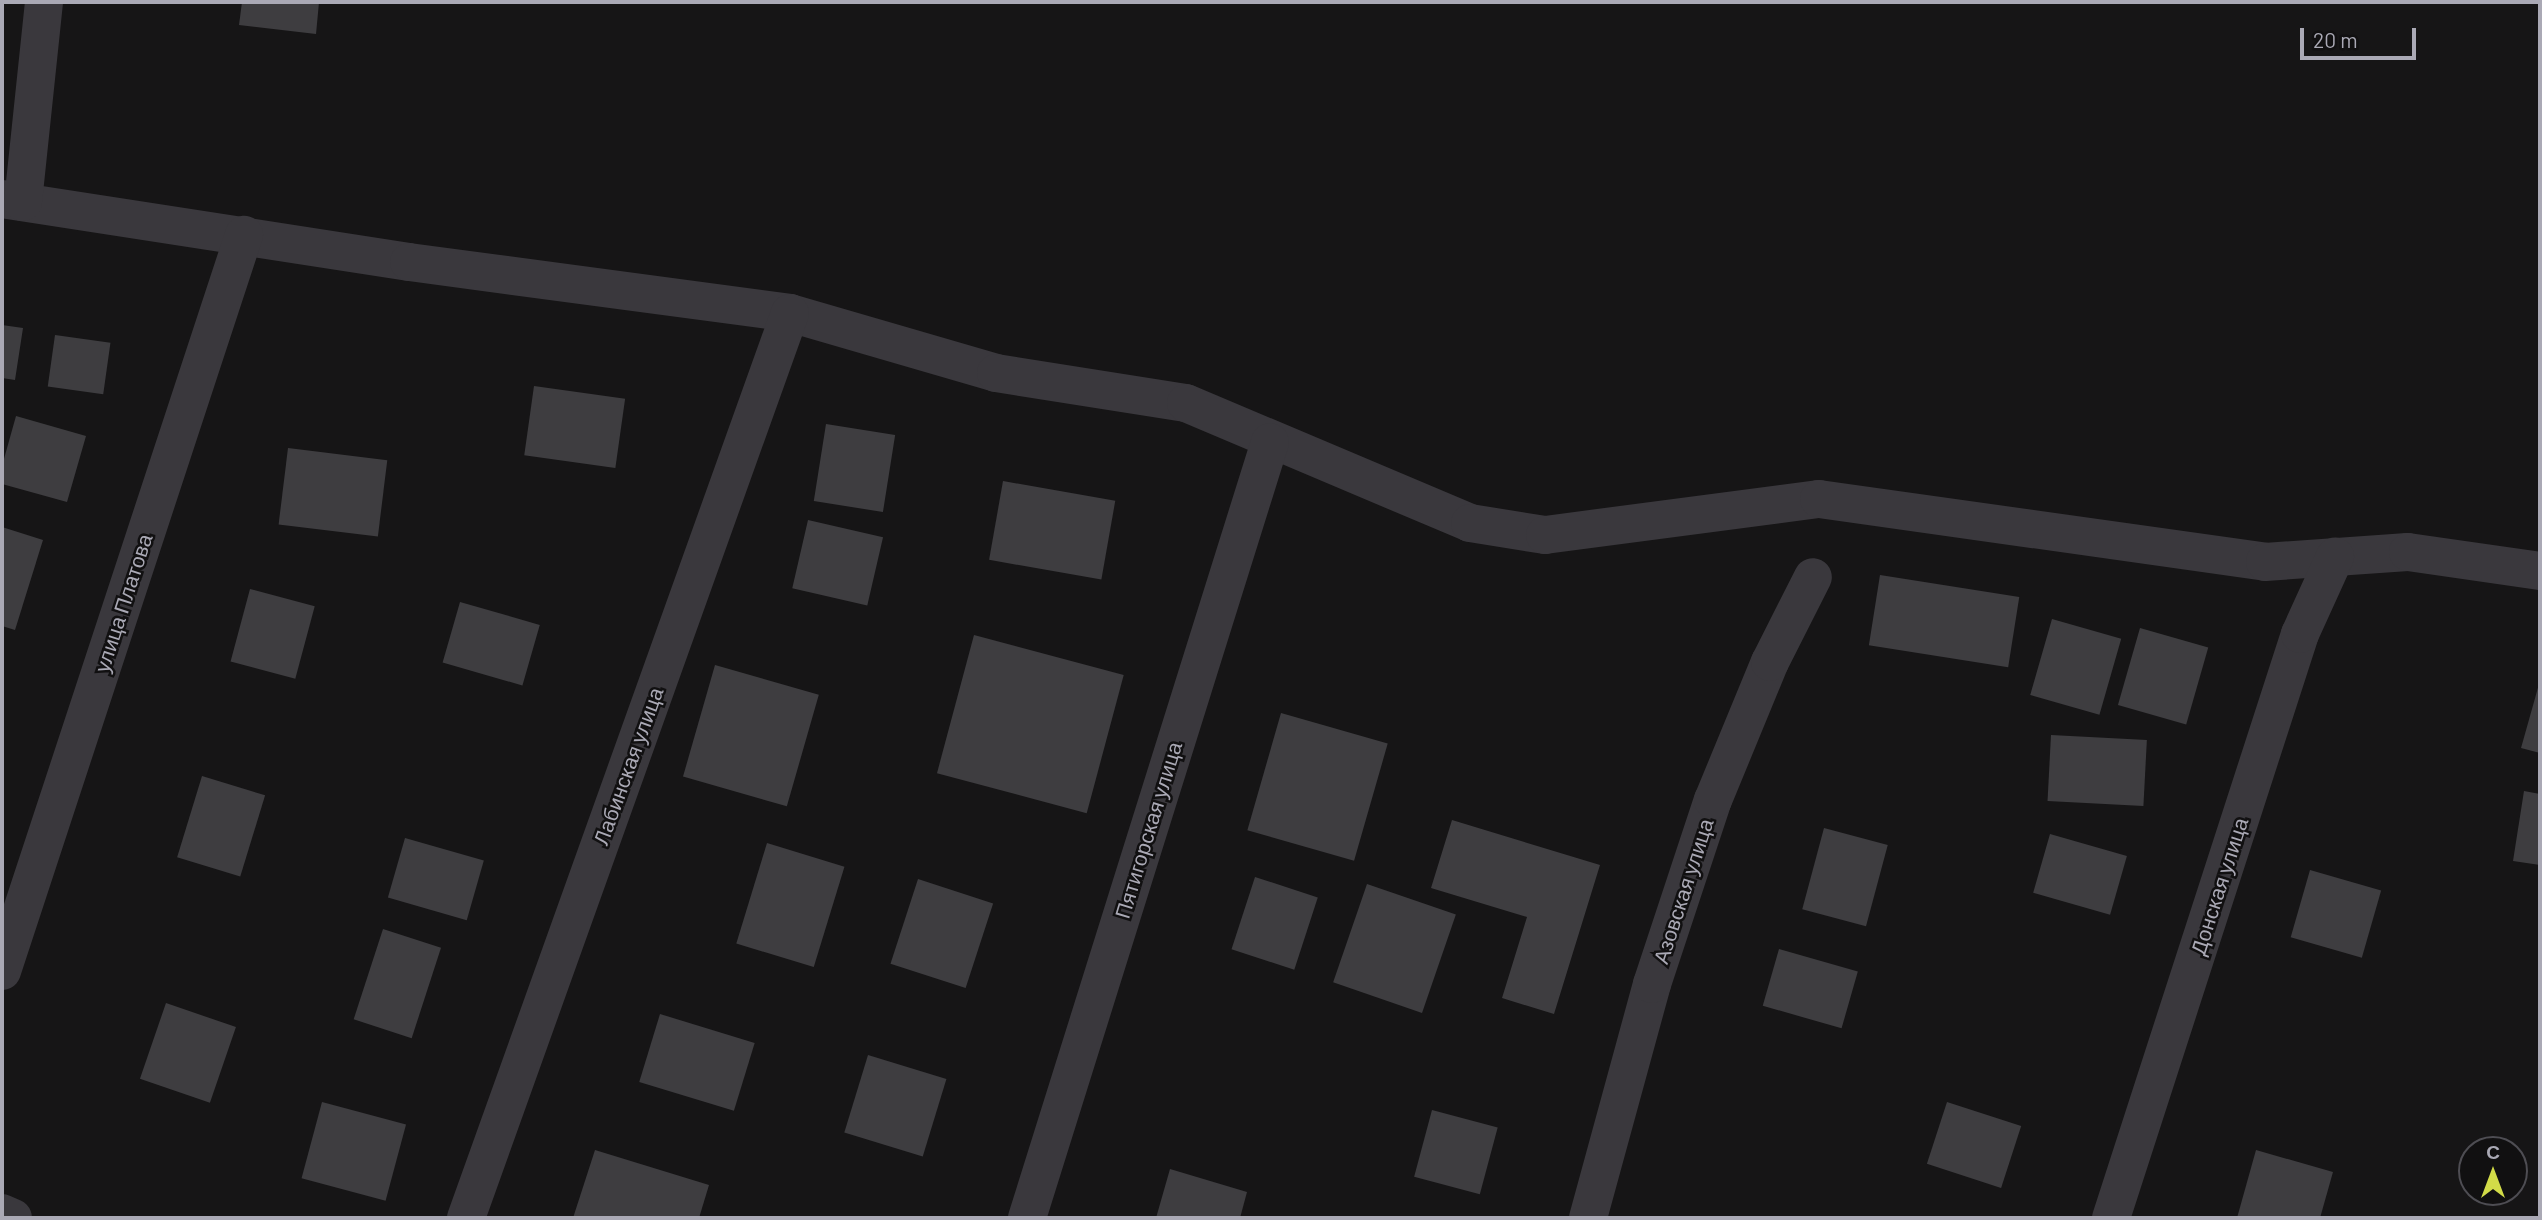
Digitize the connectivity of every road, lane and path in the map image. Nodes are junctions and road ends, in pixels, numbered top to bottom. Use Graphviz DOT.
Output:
graph roads {
  1 [pos="44,2"];
  2 [pos="13,200"];
  3 [pos="244,234"];
  4 [pos="790,313"];
  5 [pos="1270,442"];
  6 [pos="2335,557"];
  7 [pos="2540,571"];
  8 [pos="1813,577"];
  9 [pos="2,971"];
  10 [pos="2,1213"];
  11 [pos="13,1218"];
  12 [pos="466,1218"];
  13 [pos="1027,1218"];
  14 [pos="1588,1218"];
  15 [pos="2111,1218"];
  1 -- 2 [label="street"];
  2 -- 3 [label="street"];
  3 -- 4 [label="street"];
  3 -- 9 [label="street, улица Платова"];
  4 -- 5 [label="street"];
  4 -- 12 [label="street, Лабинская улица"];
  5 -- 6 [label="street"];
  5 -- 13 [label="street, Пятигорская улица"];
  6 -- 7 [label="street"];
  6 -- 15 [label="street, Донская улица"];
  8 -- 14 [label="street, Азовская улица"];
  10 -- 11 [label="street"];
}
